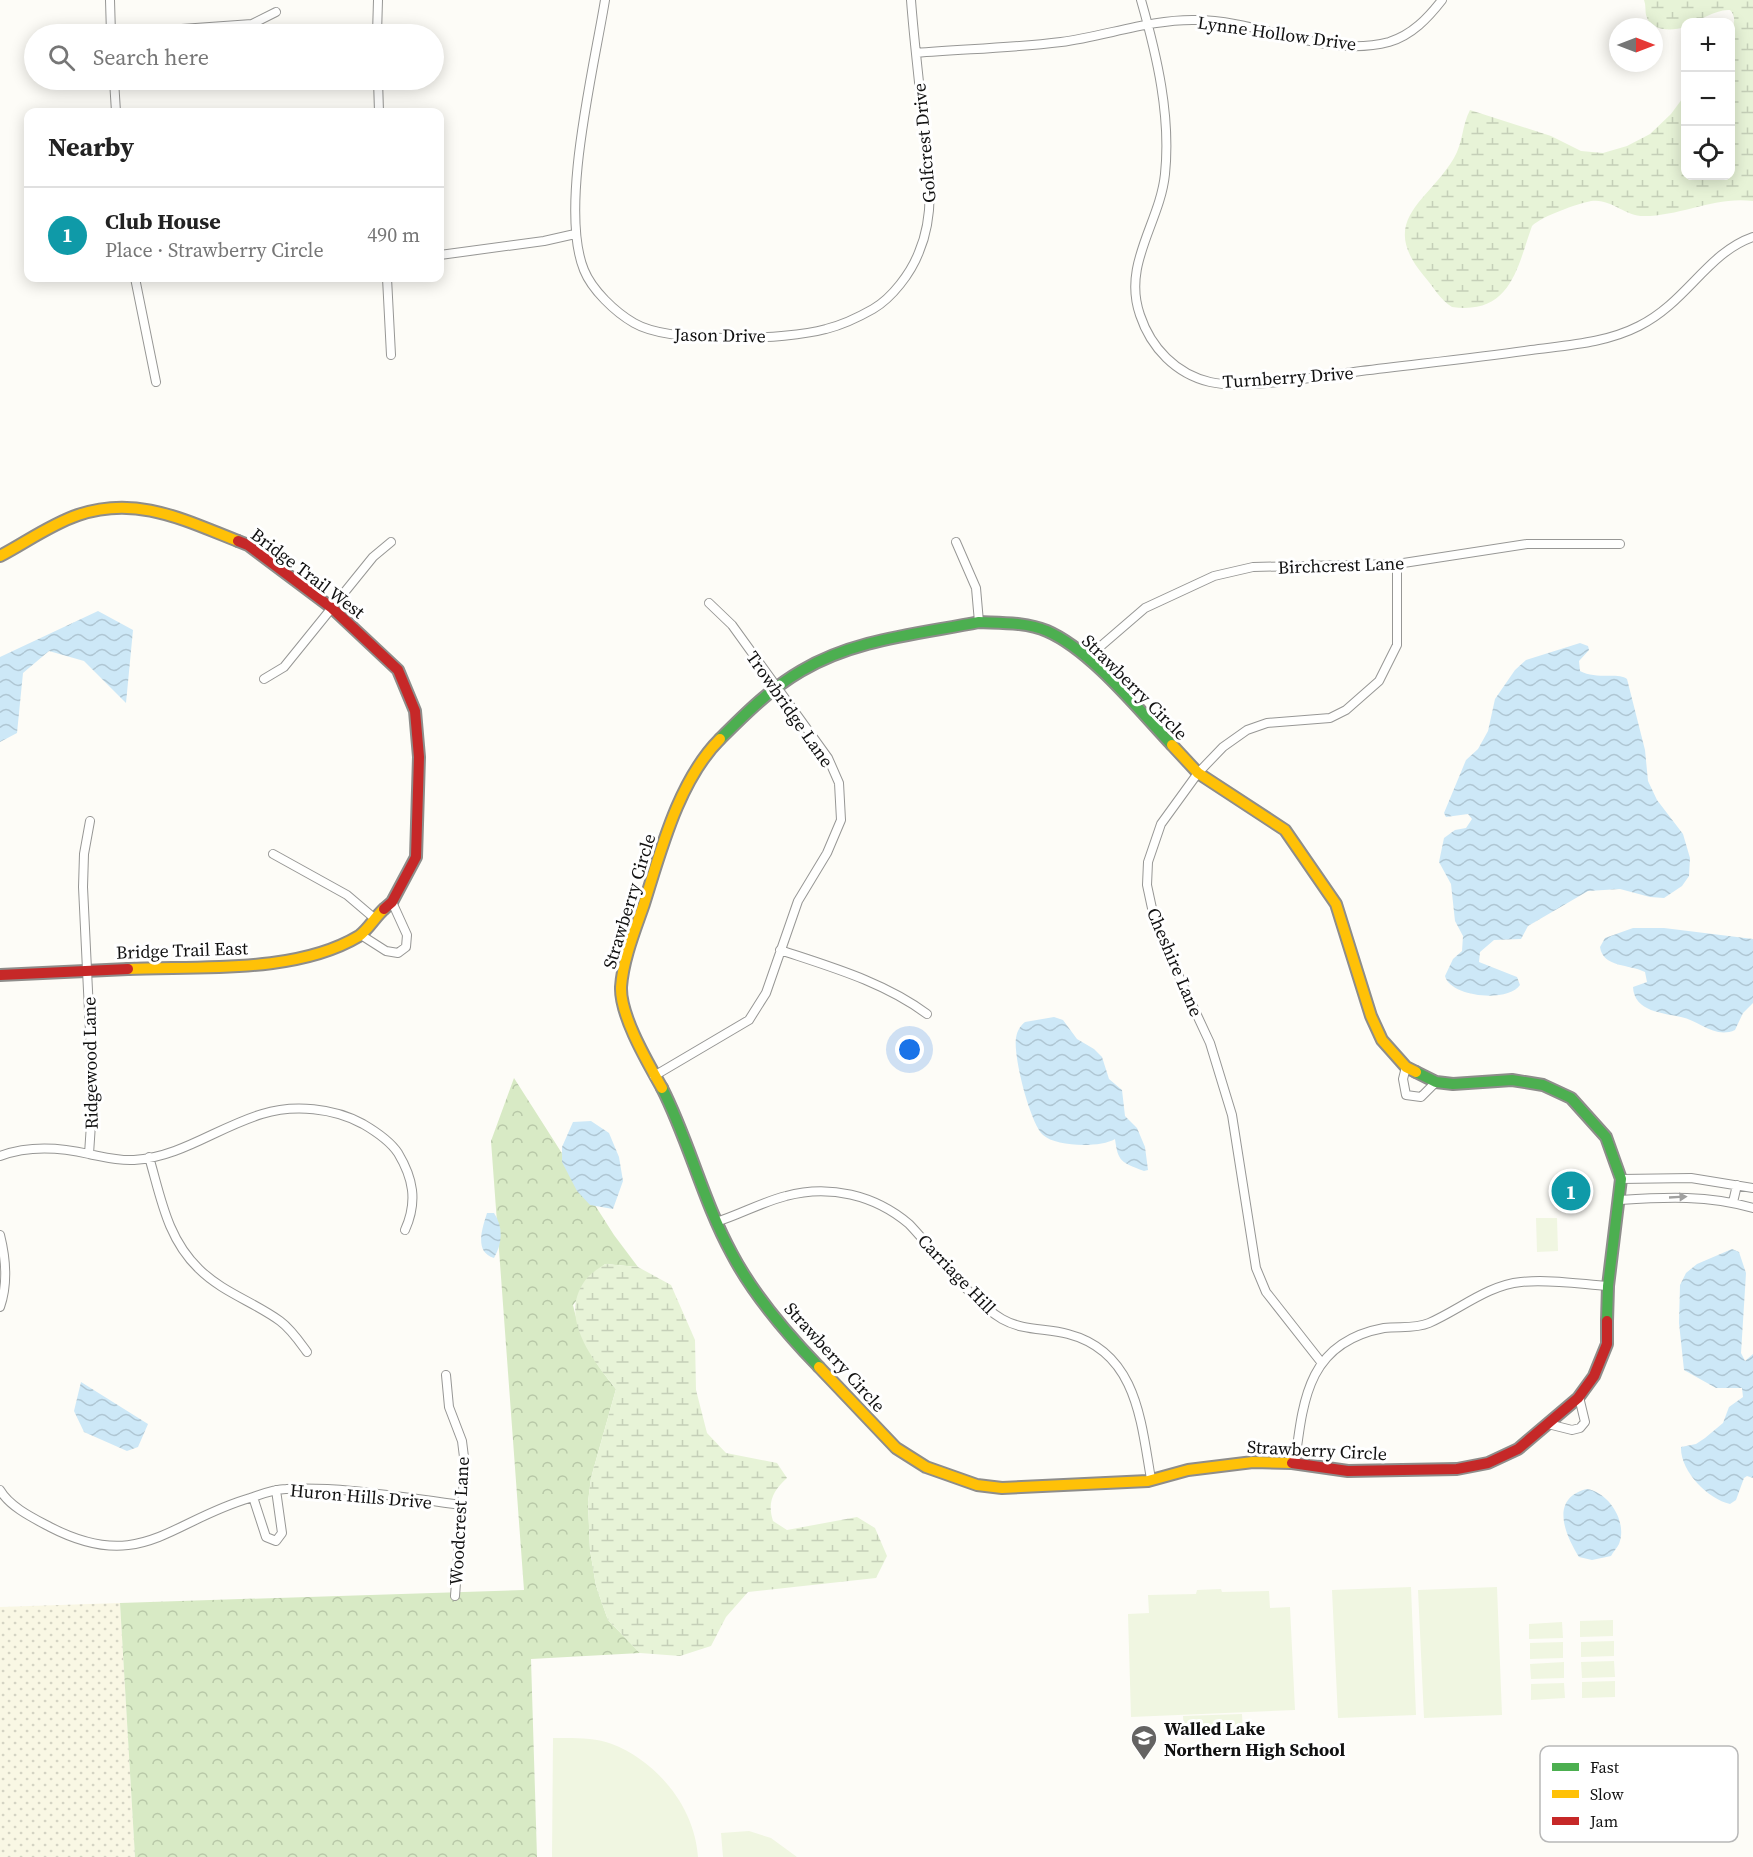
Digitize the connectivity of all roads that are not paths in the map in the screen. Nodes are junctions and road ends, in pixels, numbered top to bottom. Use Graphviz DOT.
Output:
graph roads {
  1 [pos="110,0"];
  2 [pos="378,0"];
  3 [pos="605,0"];
  4 [pos="911,0"];
  5 [pos="1141,0"];
  6 [pos="1442,0"];
  7 [pos="276,12"];
  8 [pos="111,24"];
  9 [pos="252,24"];
  10 [pos="377,24"];
  11 [pos="1149,26"];
  12 [pos="916,52"];
  13 [pos="115,90"];
  14 [pos="378,90"];
  15 [pos="116,108"];
  16 [pos="379,108"];
  17 [pos="575,234"];
  18 [pos="1753,237"];
  19 [pos="444,254"];
  20 [pos="136,282"];
  21 [pos="387,282"];
  22 [pos="776,335"];
  23 [pos="391,355"];
  24 [pos="156,382"];
  25 [pos="391,542"];
  26 [pos="956,542"];
  27 [pos="1620,544"];
  28 [pos="0,556"];
  29 [pos="1397,564"];
  30 [pos="709,603"];
  31 [pos="332,608"];
  32 [pos="979,622"];
  33 [pos="1087,658"];
  34 [pos="264,679"];
  35 [pos="777,688"];
  36 [pos="419,757"];
  37 [pos="1198,773"];
  38 [pos="90,821"];
  39 [pos="273,854"];
  40 [pos="392,902"];
  41 [pos="374,918"];
  42 [pos="361,935"];
  43 [pos="780,951"];
  44 [pos="88,971"];
  45 [pos="0,975"];
  46 [pos="927,1014"];
  47 [pos="1406,1067"];
  48 [pos="654,1076"];
  49 [pos="1437,1083"];
  50 [pos="89,1154"];
  51 [pos="0,1156"];
  52 [pos="149,1158"];
  53 [pos="1621,1179"];
  54 [pos="1737,1185"];
  55 [pos="1753,1188"];
  56 [pos="1620,1200"];
  57 [pos="1733,1202"];
  58 [pos="1753,1208"];
  59 [pos="716,1222"];
  60 [pos="405,1230"];
  61 [pos="0,1235"];
  62 [pos="1608,1286"];
  63 [pos="0,1307"];
  64 [pos="307,1352"];
  65 [pos="1321,1362"];
  66 [pos="446,1375"];
  67 [pos="1579,1397"];
  68 [pos="1548,1424"];
  69 [pos="1294,1463"];
  70 [pos="1151,1479"];
  71 [pos="0,1490"];
  72 [pos="276,1490"];
  73 [pos="253,1497"];
  74 [pos="462,1505"];
  75 [pos="456,1596"];
  1 -- 8 [label="street"];
  2 -- 10 [label="street"];
  3 -- 17 [label="street, Jason Drive"];
  4 -- 12 [label="street, Golfcrest Drive"];
  5 -- 11 [label="street, Turnberry Drive"];
  6 -- 11 [label="street, Lynne Hollow Drive"];
  7 -- 9 [label="street"];
  11 -- 12 [label="street, Lynne Hollow Drive"];
  11 -- 18 [label="street, Turnberry Drive"];
  12 -- 22 [label="street, Golfcrest Drive"];
  13 -- 15 [label="street"];
  14 -- 16 [label="street"];
  17 -- 19 [label="street"];
  17 -- 22 [label="street, Jason Drive"];
  20 -- 24 [label="street"];
  21 -- 23 [label="street"];
  25 -- 31 [label="street"];
  26 -- 32 [label="street"];
  27 -- 29 [label="street, Birchcrest Lane"];
  28 -- 31 [label="street, Bridge Trail West"];
  29 -- 33 [label="street, Birchcrest Lane"];
  29 -- 37 [label="street, Cheshire Lane"];
  30 -- 35 [label="street, Trowbridge Lane"];
  31 -- 34 [label="street"];
  31 -- 36 [label="street, Bridge Trail West"];
  32 -- 33 [label="street, Strawberry Circle"];
  32 -- 35 [label="street, Strawberry Circle"];
  33 -- 37 [label="street, Strawberry Circle"];
  35 -- 43 [label="street, Trowbridge Lane"];
  35 -- 48 [label="street, Strawberry Circle"];
  36 -- 40 [label="street, Bridge Trail East"];
  37 -- 47 [label="street, Strawberry Circle"];
  37 -- 65 [label="street, Cheshire Lane"];
  38 -- 44 [label="street, Ridgewood Lane"];
  39 -- 41 [label="street"];
  40 -- 41 [label="street, Bridge Trail East"];
  40 -- 42 [label="street"];
  41 -- 42 [label="street, Bridge Trail East"];
  42 -- 44 [label="street, Bridge Trail East"];
  43 -- 46 [label="street"];
  43 -- 48 [label="street, Trowbridge Lane"];
  44 -- 45 [label="street, Bridge Trail East"];
  44 -- 50 [label="street, Ridgewood Lane"];
  47 -- 49 [label="street, Strawberry Circle"];
  47 -- 49 [label="street, Strawberry Circle"];
  48 -- 59 [label="street, Strawberry Circle"];
  49 -- 53 [label="street, Strawberry Circle"];
  50 -- 51 [label="street"];
  50 -- 52 [label="street"];
  52 -- 60 [label="street"];
  52 -- 64 [label="street"];
  53 -- 54 [label="street"];
  53 -- 56 [label="street, Strawberry Circle"];
  54 -- 55 [label="street"];
  54 -- 57 [label="street"];
  56 -- 57 [label="street, one-way"];
  56 -- 62 [label="street, Strawberry Circle"];
  57 -- 58 [label="street"];
  59 -- 70 [label="street, Strawberry Circle"];
  59 -- 70 [label="street, Carriage Hill"];
  61 -- 63 [label="street"];
  62 -- 65 [label="street"];
  62 -- 67 [label="street, Strawberry Circle"];
  65 -- 69 [label="street"];
  66 -- 74 [label="street, Woodcrest Lane"];
  67 -- 68 [label="street, Strawberry Circle"];
  67 -- 68 [label="street"];
  68 -- 69 [label="street, Strawberry Circle"];
  69 -- 70 [label="street, Strawberry Circle"];
  71 -- 73 [label="street, Huron Hills Drive"];
  72 -- 73 [label="street, Huron Hills Drive"];
  72 -- 73 [label="street"];
  72 -- 74 [label="street, Huron Hills Drive"];
  74 -- 75 [label="street, Woodcrest Lane"];
}
